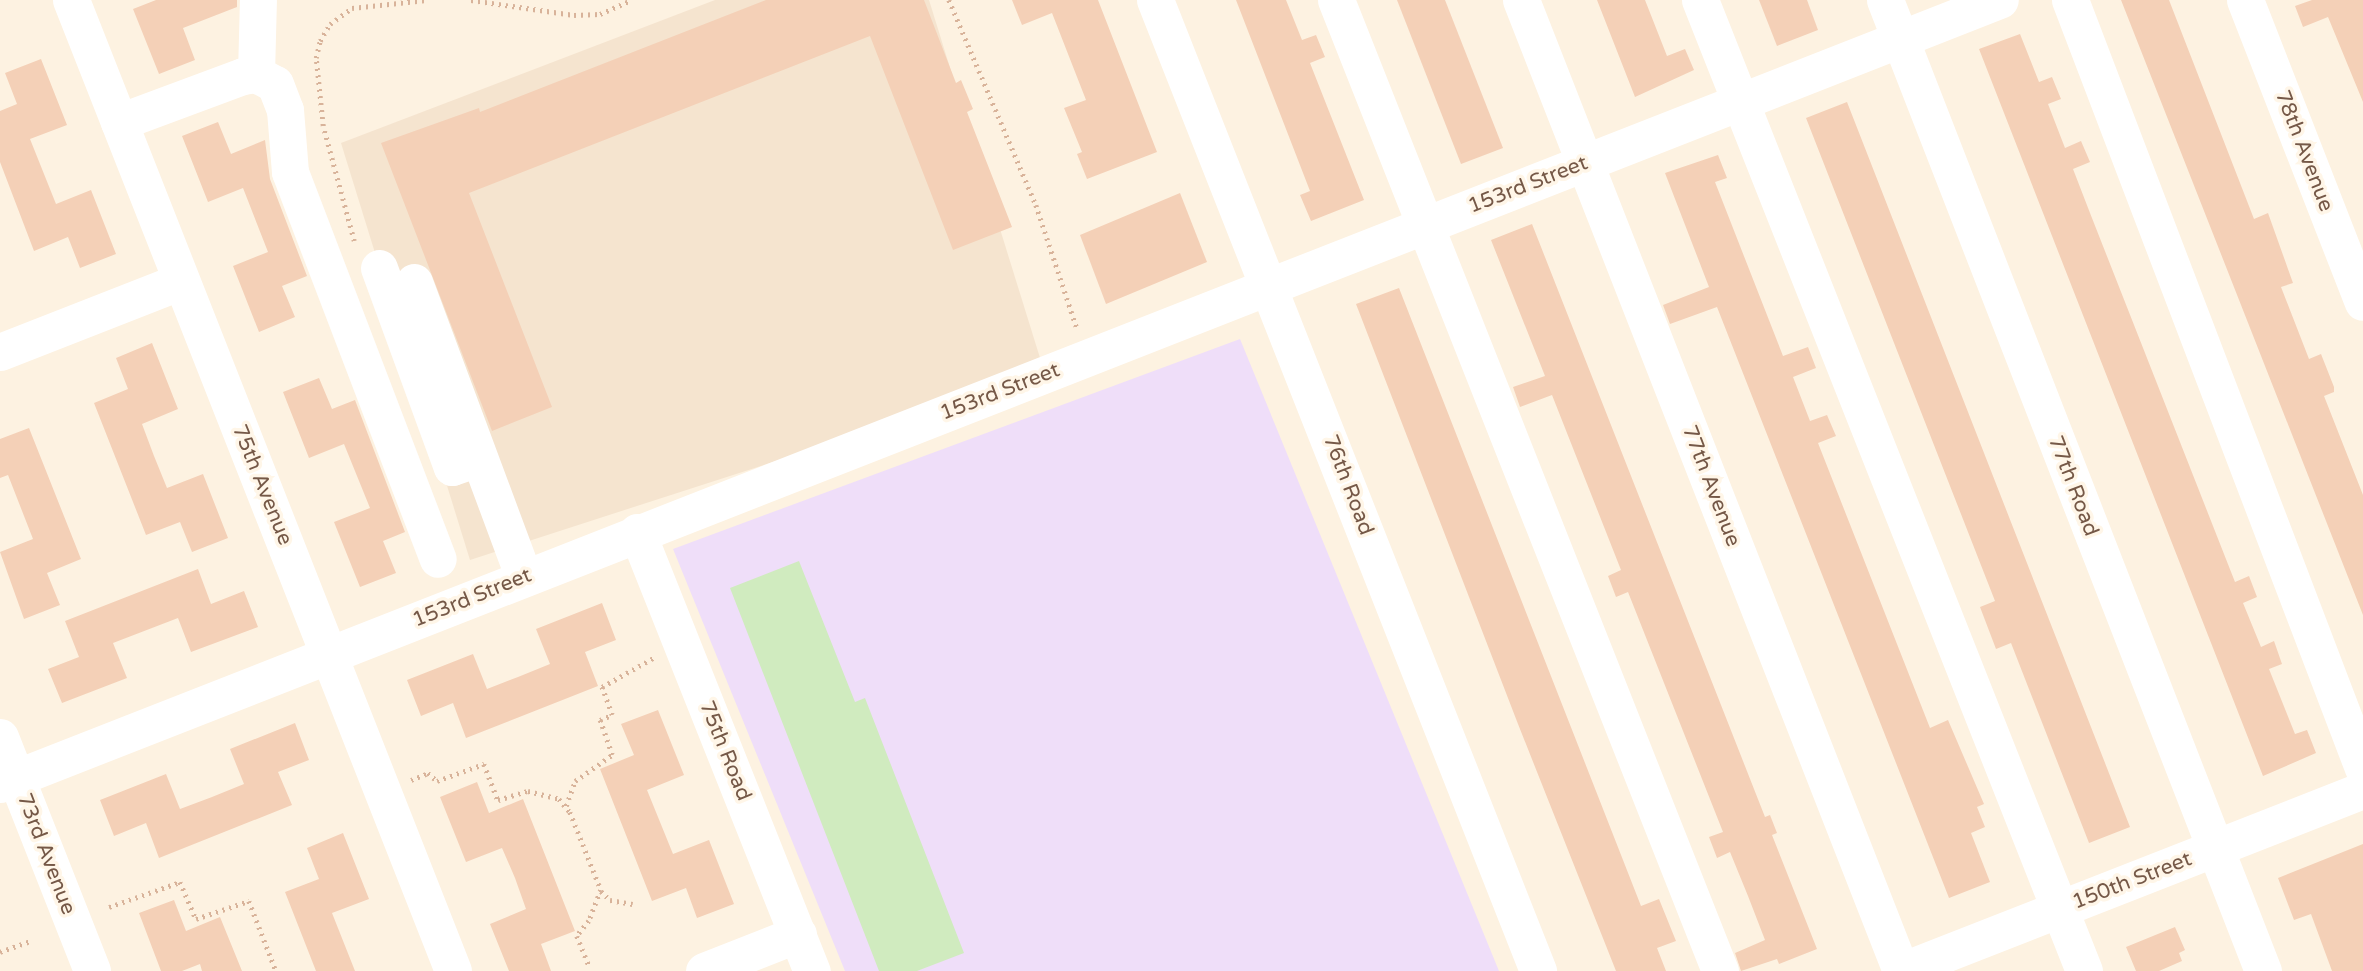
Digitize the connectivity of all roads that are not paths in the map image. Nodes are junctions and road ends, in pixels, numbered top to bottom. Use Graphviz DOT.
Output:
graph roads {
  1 [pos="71,0"];
  2 [pos="258,0"];
  3 [pos="1155,0"];
  4 [pos="1336,0"];
  5 [pos="1521,0"];
  6 [pos="1700,0"];
  7 [pos="1885,0"];
  8 [pos="2000,0"];
  9 [pos="2070,0"];
  10 [pos="2245,0"];
  11 [pos="1899,39"];
  12 [pos="256,74"];
  13 [pos="1740,102"];
  14 [pos="119,122"];
  15 [pos="1584,162"];
  16 [pos="1425,225"];
  17 [pos="367,256"];
  18 [pos="181,281"];
  19 [pos="414,282"];
  20 [pos="1270,285"];
  21 [pos="2363,302"];
  22 [pos="0,352"];
  23 [pos="478,458"];
  24 [pos="638,532"];
  25 [pos="438,559"];
  26 [pos="524,577"];
  27 [pos="329,655"];
  28 [pos="0,737"];
  29 [pos="2363,768"];
  30 [pos="8,781"];
  31 [pos="2363,790"];
  32 [pos="2215,848"];
  33 [pos="2060,909"];
  34 [pos="797,934"];
  35 [pos="92,971"];
  36 [pos="453,971"];
  37 [pos="704,971"];
  38 [pos="812,971"];
  39 [pos="1538,971"];
  40 [pos="1720,971"];
  41 [pos="1901,971"];
  42 [pos="2084,971"];
  43 [pos="2263,971"];
  1 -- 14 [label="street, 75th Avenue"];
  2 -- 12 [label="street"];
  3 -- 20 [label="street, 76th Road"];
  4 -- 16 [label="street"];
  5 -- 15 [label="street, 77th Avenue"];
  6 -- 13 [label="street"];
  7 -- 11 [label="street, 77th Road"];
  8 -- 11 [label="street, 153rd Street"];
  9 -- 29 [label="street"];
  10 -- 21 [label="street, 78th Avenue"];
  11 -- 13 [label="street, 153rd Street"];
  11 -- 32 [label="street, 77th Road"];
  12 -- 14 [label="street"];
  12 -- 25 [label="street"];
  13 -- 15 [label="street, 153rd Street"];
  13 -- 33 [label="street"];
  14 -- 18 [label="street, 75th Avenue"];
  15 -- 16 [label="street, 153rd Street"];
  15 -- 41 [label="street, 77th Avenue"];
  16 -- 20 [label="street, 153rd Street"];
  16 -- 40 [label="street"];
  17 -- 23 [label="street"];
  18 -- 22 [label="street"];
  18 -- 27 [label="street, 75th Avenue"];
  19 -- 23 [label="street"];
  20 -- 24 [label="street, 153rd Street"];
  20 -- 39 [label="street, 76th Road"];
  23 -- 26 [label="street"];
  24 -- 26 [label="street, 153rd Street"];
  24 -- 34 [label="street, 75th Road"];
  26 -- 27 [label="street, 153rd Street"];
  27 -- 30 [label="street, 153rd Street"];
  27 -- 36 [label="street, 75th Avenue"];
  28 -- 30 [label="street, 73rd Avenue"];
  30 -- 35 [label="street, 73rd Avenue"];
  31 -- 32 [label="street, 150th Street"];
  32 -- 33 [label="street, 150th Street"];
  32 -- 43 [label="street, 77th Road"];
  33 -- 41 [label="street, 150th Street"];
  33 -- 42 [label="street"];
  34 -- 37 [label="street"];
  34 -- 38 [label="street, 75th Road"];
}
